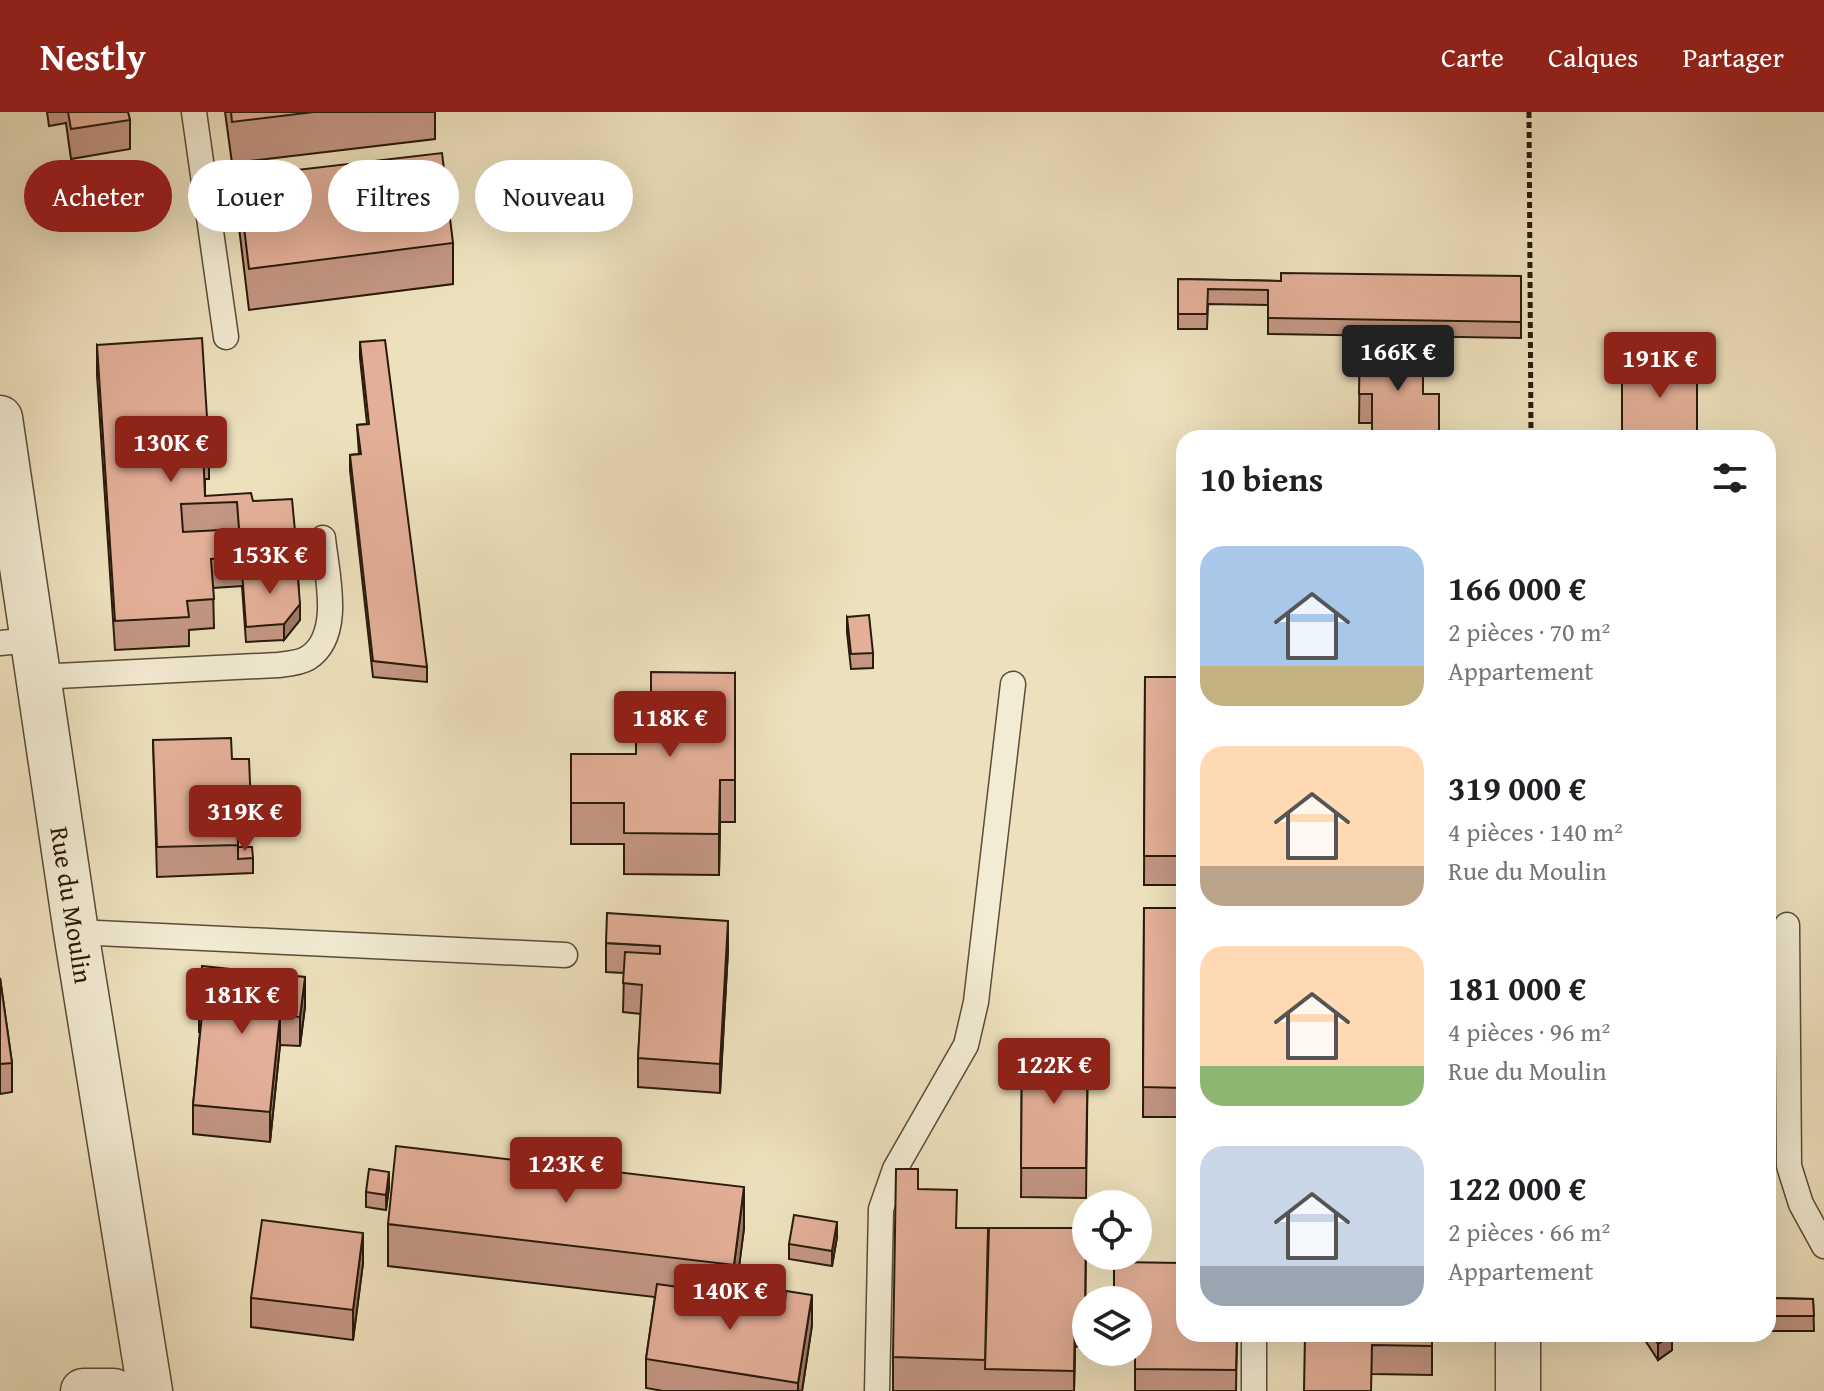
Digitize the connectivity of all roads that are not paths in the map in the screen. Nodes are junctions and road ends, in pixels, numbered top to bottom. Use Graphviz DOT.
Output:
graph roads {
  1 [pos="194,112"];
  2 [pos="226,337"];
  3 [pos="0,418"];
  4 [pos="323,538"];
  5 [pos="23,653"];
  6 [pos="1013,684"];
  7 [pos="1787,925"];
  8 [pos="76,932"];
  9 [pos="565,955"];
  10 [pos="1824,1246"];
  11 [pos="1254,1342"];
  12 [pos="1518,1342"];
  13 [pos="83,1391"];
  14 [pos="114,1391"];
  15 [pos="150,1391"];
  16 [pos="877,1391"];
  17 [pos="1254,1391"];
  18 [pos="1518,1391"];
  1 -- 2 [label="lane"];
  3 -- 5 [label="street, Rue du Moulin"];
  4 -- 5 [label="lane"];
  5 -- 8 [label="street, Rue du Moulin"];
  6 -- 16 [label="lane"];
  7 -- 10 [label="lane"];
  8 -- 9 [label="lane"];
  8 -- 15 [label="street, Rue du Moulin"];
  11 -- 17 [label="lane"];
  12 -- 18 [label="street"];
  13 -- 14 [label="street"];
}
